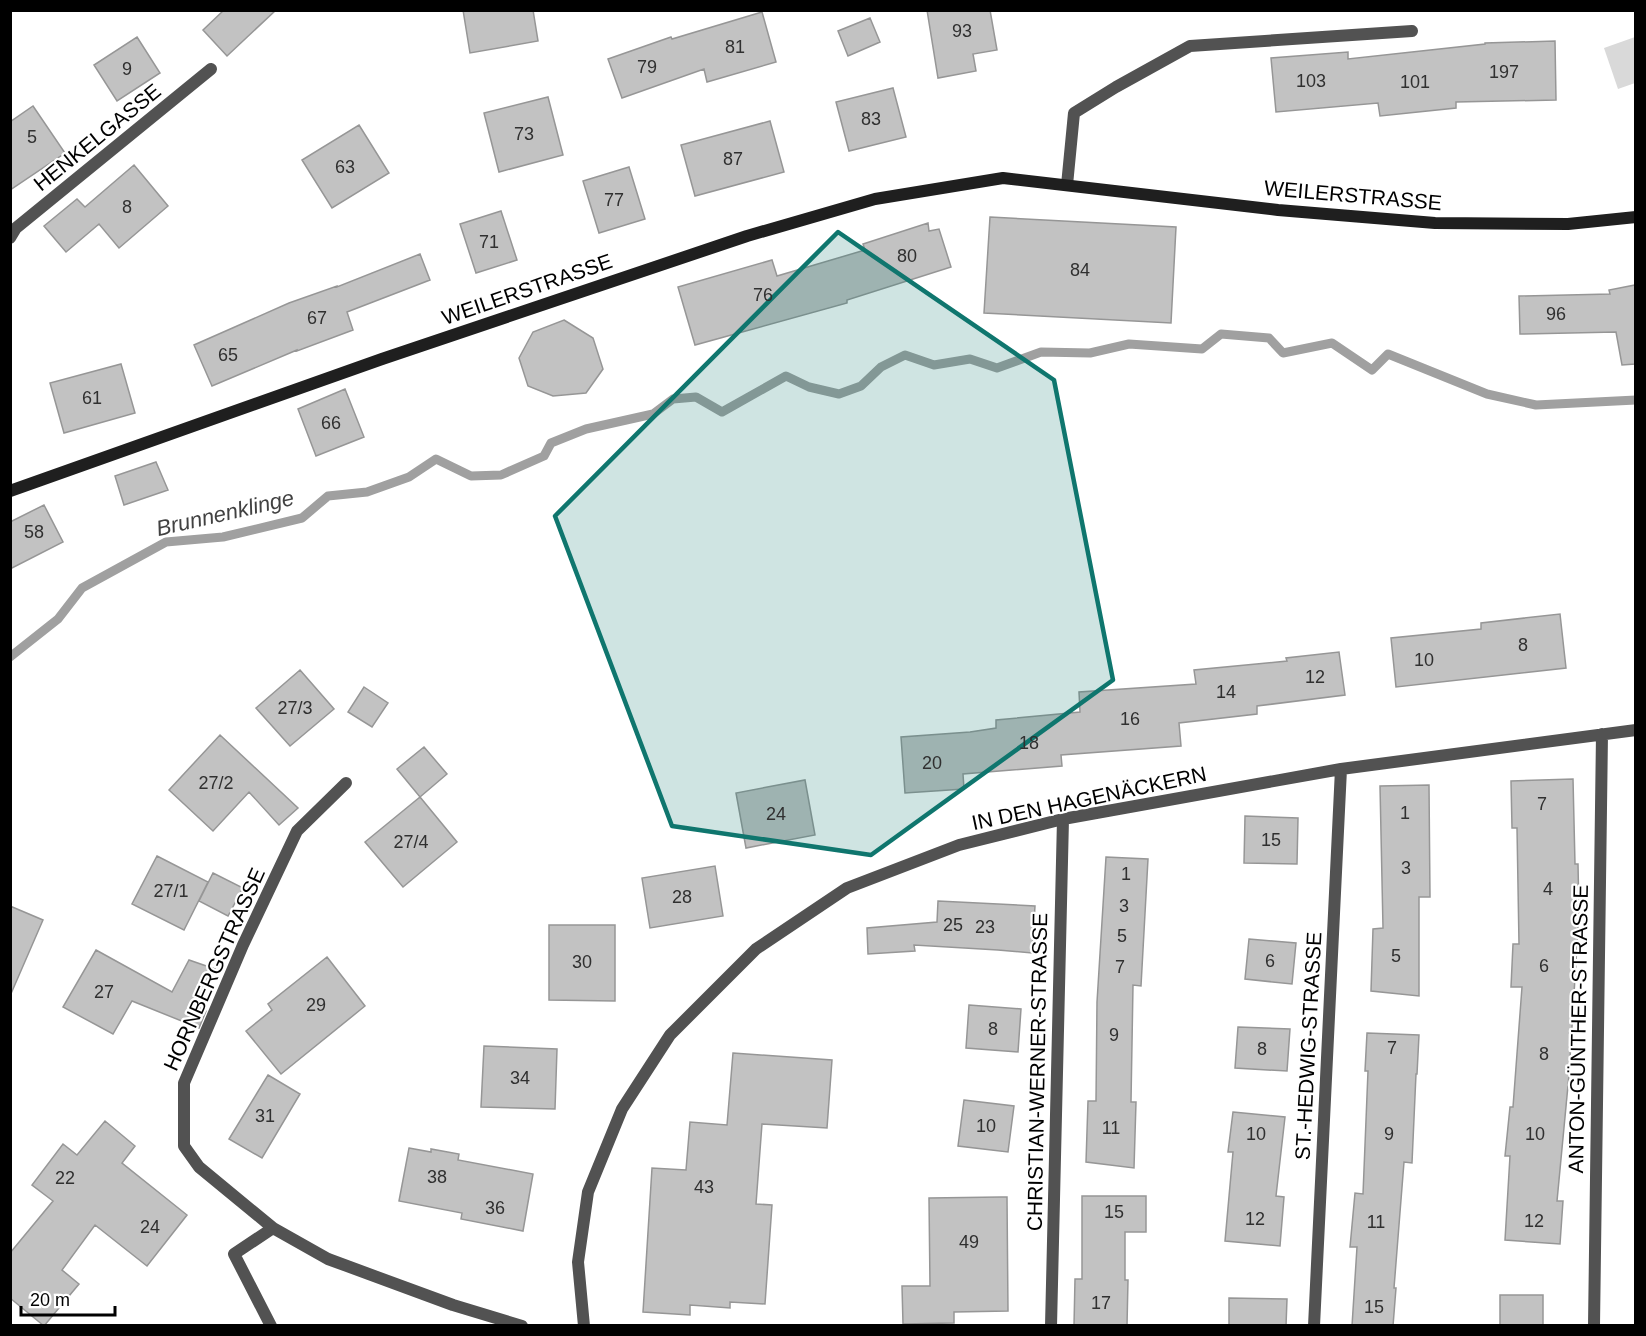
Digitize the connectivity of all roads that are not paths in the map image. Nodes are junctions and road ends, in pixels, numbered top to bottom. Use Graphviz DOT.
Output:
graph roads {
  1 [pos="1412,31"];
  2 [pos="211,69"];
  3 [pos="1067,185"];
  4 [pos="1635,217"];
  5 [pos="10,238"];
  6 [pos="10,491"];
  7 [pos="1635,730"];
  8 [pos="1602,734"];
  9 [pos="1341,768"];
  10 [pos="346,783"];
  11 [pos="1063,819"];
  12 [pos="273,1228"];
  13 [pos="271,1326"];
  14 [pos="522,1326"];
  15 [pos="584,1326"];
  16 [pos="1051,1326"];
  17 [pos="1314,1326"];
  18 [pos="1594,1326"];
  1 -- 3 [label="street"];
  2 -- 5 [label="street, HENKELGASSE"];
  3 -- 4 [label="main road, WEILERSTRASSE"];
  3 -- 6 [label="main road, WEILERSTRASSE"];
  7 -- 8 [label="street, IN DEN HAGENÄCKERN"];
  8 -- 9 [label="street, IN DEN HAGENÄCKERN"];
  8 -- 18 [label="street, ANTON-GÜNTHER-STRASSE"];
  9 -- 11 [label="street, IN DEN HAGENÄCKERN"];
  9 -- 17 [label="street, ST.-HEDWIG-STRASSE"];
  10 -- 12 [label="street, HORNBERGSTRASSE"];
  11 -- 15 [label="street, IN DEN HAGENÄCKERN"];
  11 -- 16 [label="street, CHRISTIAN-WERNER-STRASSE"];
  12 -- 13 [label="street"];
  12 -- 14 [label="street, HORNBERGSTRASSE"];
}
